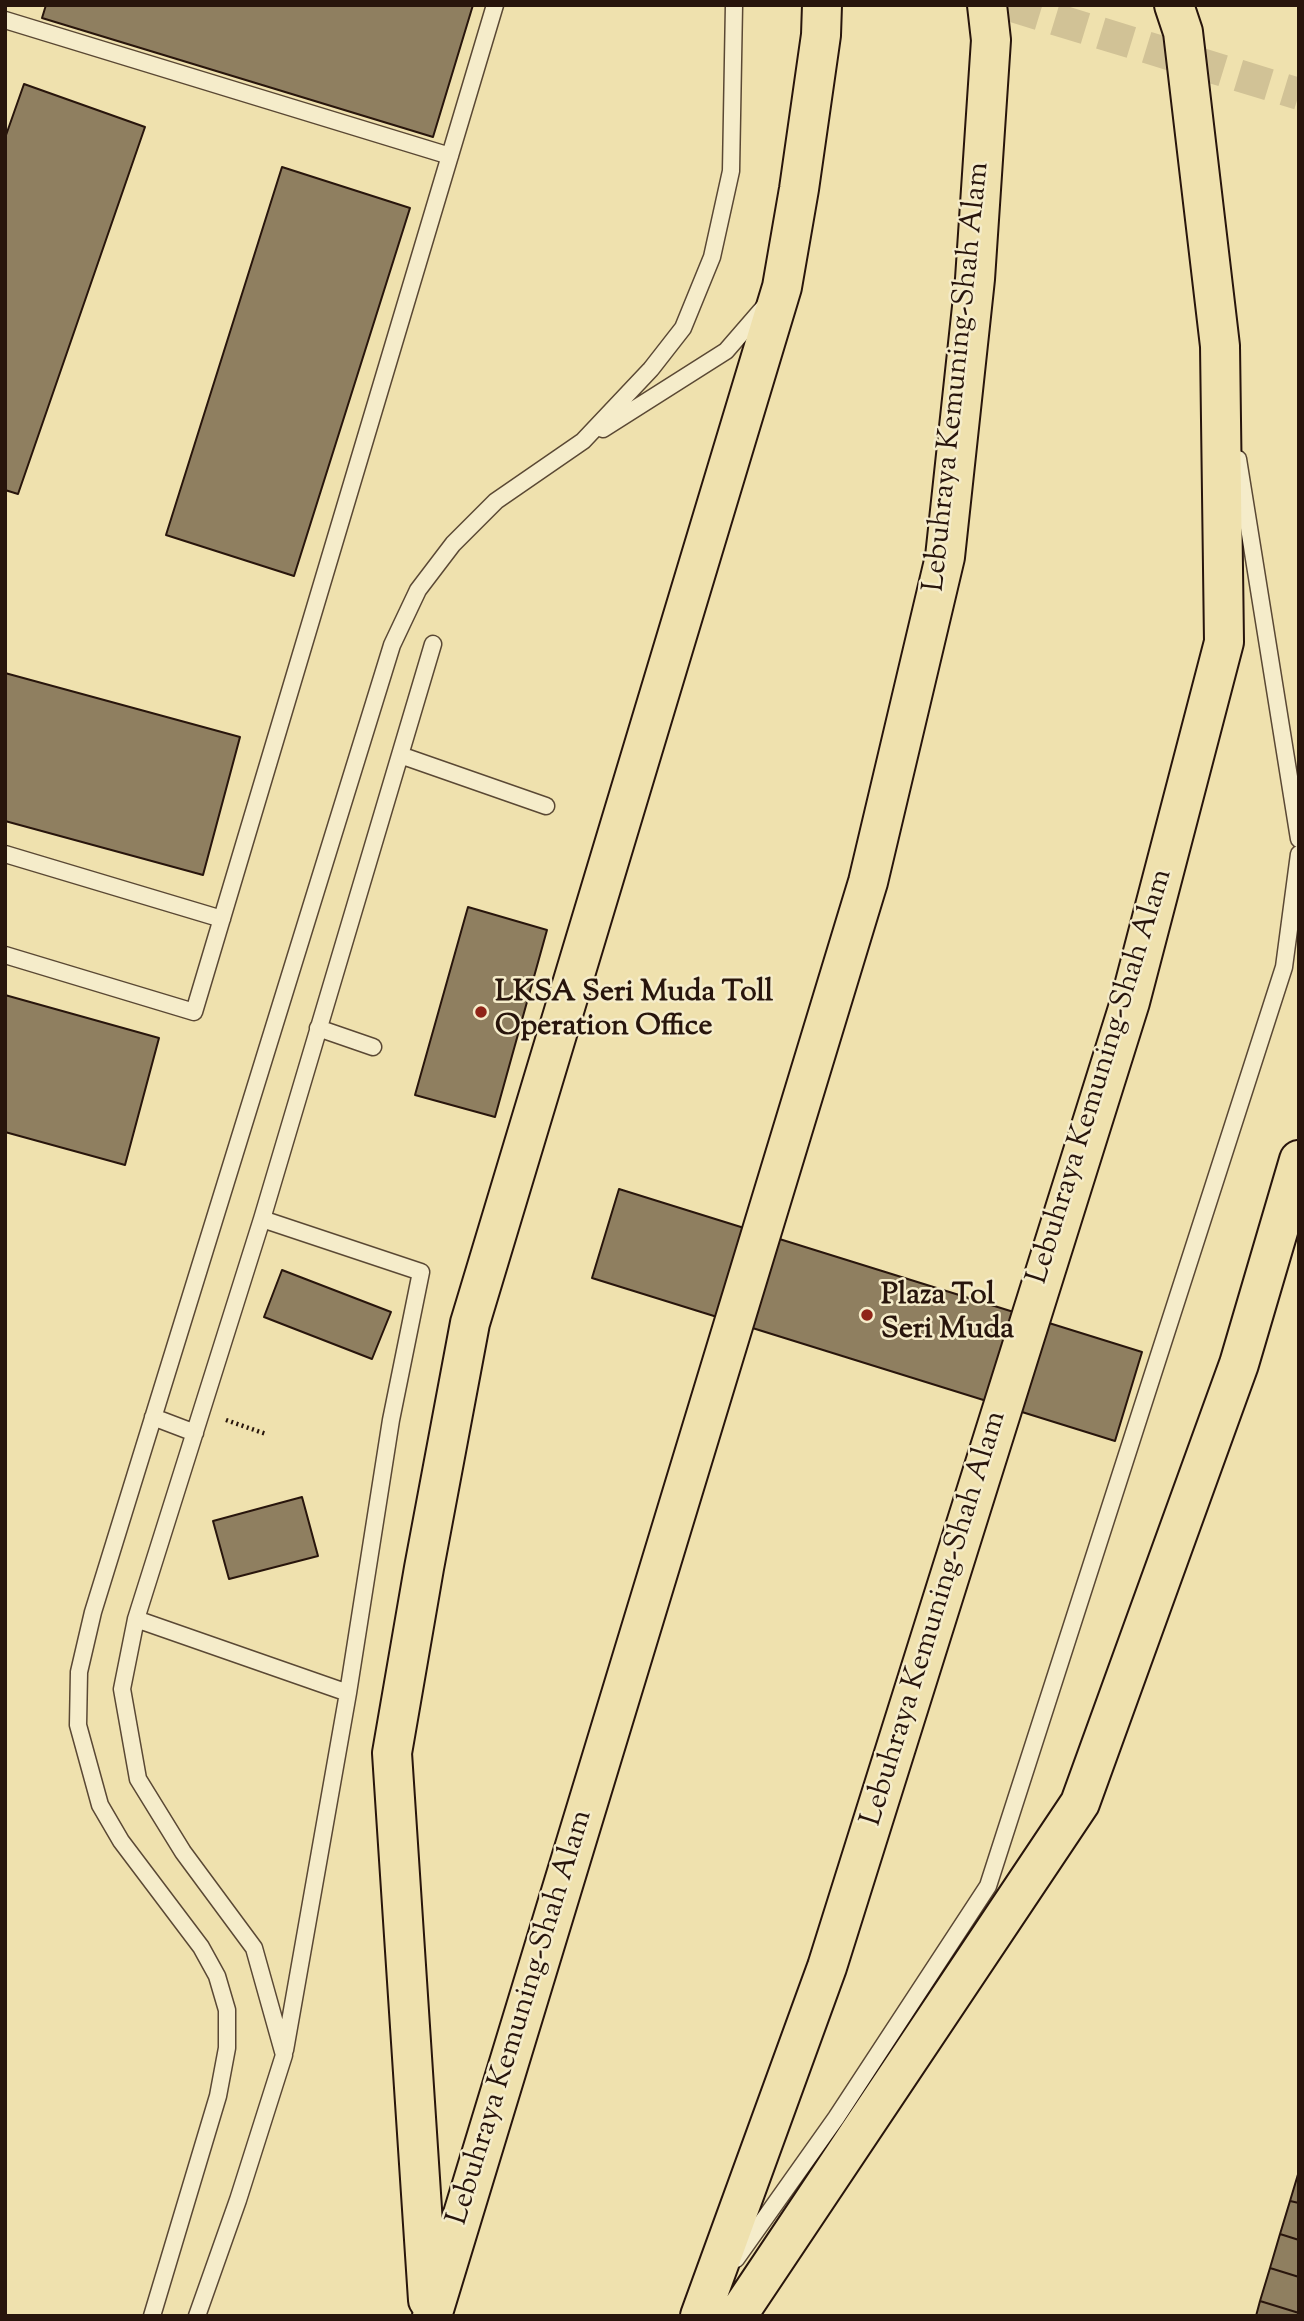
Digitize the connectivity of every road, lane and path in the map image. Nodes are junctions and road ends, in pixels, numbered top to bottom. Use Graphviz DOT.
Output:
graph roads {
  1 [pos="495,5"];
  2 [pos="734,5"];
  3 [pos="822,5"];
  4 [pos="987,5"];
  5 [pos="1174,5"];
  6 [pos="5,20"];
  7 [pos="450,156"];
  8 [pos="782,287"];
  9 [pos="1220,346"];
  10 [pos="583,441"];
  11 [pos="433,643"];
  12 [pos="400,755"];
  13 [pos="546,806"];
  14 [pos="1299,839"];
  15 [pos="5,854"];
  16 [pos="1299,854"];
  17 [pos="222,919"];
  18 [pos="5,955"];
  19 [pos="318,1028"];
  20 [pos="373,1047"];
  21 [pos="1299,1160"];
  22 [pos="262,1219"];
  23 [pos="202,1411"];
  24 [pos="153,1417"];
  25 [pos="195,1433"];
  26 [pos="266,1434"];
  27 [pos="136,1619"];
  28 [pos="348,1693"];
  29 [pos="284,2055"];
  30 [pos="714,2311"];
  31 [pos="152,2316"];
  32 [pos="197,2316"];
  33 [pos="431,2316"];
  1 -- 7 [label="lane"];
  2 -- 10 [label="lane"];
  3 -- 8 [label="highway"];
  4 -- 33 [label="highway, Lebuhraya Kemuning-Shah Alam"];
  5 -- 9 [label="highway, Lebuhraya Kemuning-Shah Alam"];
  6 -- 7 [label="lane"];
  7 -- 17 [label="lane"];
  8 -- 10 [label="lane"];
  8 -- 33 [label="highway"];
  9 -- 14 [label="lane"];
  9 -- 30 [label="highway, Lebuhraya Kemuning-Shah Alam"];
  10 -- 24 [label="lane"];
  11 -- 12 [label="lane"];
  12 -- 13 [label="lane"];
  12 -- 19 [label="lane"];
  15 -- 17 [label="lane"];
  16 -- 30 [label="lane"];
  17 -- 18 [label="lane"];
  19 -- 20 [label="lane"];
  19 -- 22 [label="lane"];
  21 -- 30 [label="highway"];
  22 -- 23 [label="lane"];
  22 -- 28 [label="lane"];
  23 -- 25 [label="lane"];
  23 -- 26 [label="path"];
  24 -- 25 [label="lane"];
  24 -- 31 [label="lane"];
  25 -- 27 [label="lane"];
  27 -- 28 [label="lane"];
  27 -- 29 [label="lane"];
  28 -- 29 [label="lane"];
  29 -- 32 [label="lane"];
}
